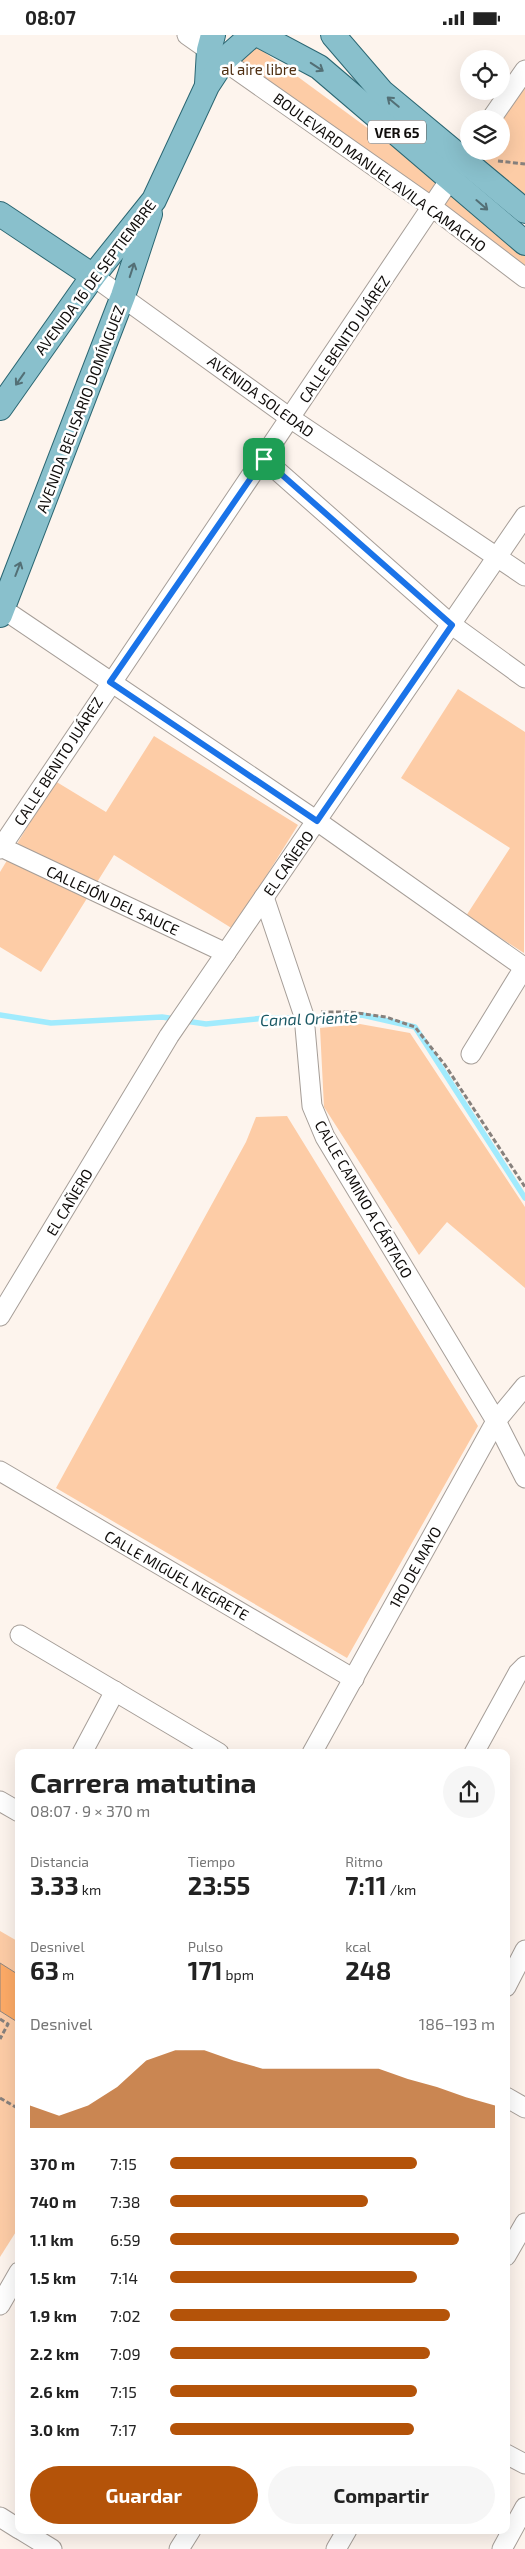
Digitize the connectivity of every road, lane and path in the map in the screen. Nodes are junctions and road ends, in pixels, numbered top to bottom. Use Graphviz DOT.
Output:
graph roads {
  1 [pos="186,35"];
  2 [pos="252,35"];
  3 [pos="259,35"];
  4 [pos="333,35"];
  5 [pos="215,48"];
  6 [pos="525,70"];
  7 [pos="497,110"];
  8 [pos="461,163"];
  9 [pos="154,200"];
  10 [pos="432,207"];
  11 [pos="525,211"];
  12 [pos="0,214"];
  13 [pos="525,243"];
  14 [pos="93,276"];
  15 [pos="525,279"];
  16 [pos="124,296"];
  17 [pos="0,408"];
  18 [pos="290,418"];
  19 [pos="264,459"];
  20 [pos="525,516"];
  21 [pos="496,558"];
  22 [pos="525,575"];
  23 [pos="1,610"];
  24 [pos="452,625"];
  25 [pos="525,678"];
  26 [pos="110,682"];
  27 [pos="317,821"];
  28 [pos="0,848"];
  29 [pos="264,897"];
  30 [pos="226,953"];
  31 [pos="525,967"];
  32 [pos="304,1014"];
  33 [pos="471,1054"];
  34 [pos="525,1187"];
  35 [pos="0,1316"];
  36 [pos="525,1386"];
  37 [pos="496,1421"];
  38 [pos="0,1471"];
  39 [pos="525,1478"];
  40 [pos="20,1635"];
  41 [pos="525,1665"];
  42 [pos="354,1679"];
  43 [pos="115,1691"];
  44 [pos="84,1749"];
  45 [pos="212,1749"];
  46 [pos="314,1749"];
  47 [pos="476,1749"];
  48 [pos="0,1801"];
  49 [pos="15,1810"];
  50 [pos="525,1950"];
  51 [pos="510,1979"];
  52 [pos="0,2019"];
  53 [pos="0,2039"];
  54 [pos="0,2098"];
  55 [pos="510,2099"];
  56 [pos="15,2107"];
  57 [pos="525,2108"];
  58 [pos="525,2223"];
  59 [pos="510,2249"];
  60 [pos="15,2279"];
  61 [pos="0,2305"];
  62 [pos="510,2456"];
  63 [pos="525,2464"];
  64 [pos="525,2507"];
  65 [pos="25,2534"];
  66 [pos="188,2534"];
  67 [pos="345,2534"];
  68 [pos="52,2549"];
  69 [pos="179,2549"];
  70 [pos="336,2549"];
  71 [pos="502,2549"];
  1 -- 5 [label="street, BOULEVARD MANUEL AVILA CAMACHO"];
  2 -- 5 [label="main road, AVENIDA 16 DE SEPTIEMBRE"];
  3 -- 8 [label="main road, VER 65, one-way"];
  8 -- 4 [label="main road, VER 65, one-way"];
  5 -- 9 [label="main road, AVENIDA 16 DE SEPTIEMBRE"];
  5 -- 10 [label="street, BOULEVARD MANUEL AVILA CAMACHO"];
  6 -- 7 [label="street"];
  8 -- 10 [label="street, CALLE BENITO JUÁREZ"];
  8 -- 11 [label="main road, VER 65"];
  8 -- 13 [label="main road, VER 65, one-way"];
  9 -- 14 [label="main road, AVENIDA 16 DE SEPTIEMBRE"];
  16 -- 9 [label="main road, AVENIDA BELISARIO DOMÍNGUEZ, one-way"];
  10 -- 15 [label="street, BOULEVARD MANUEL AVILA CAMACHO"];
  10 -- 18 [label="street, CALLE BENITO JUÁREZ"];
  12 -- 14 [label="main road, AVENIDA SOLEDAD"];
  14 -- 16 [label="street, AVENIDA SOLEDAD"];
  14 -- 17 [label="main road, AVENIDA 16 DE SEPTIEMBRE, one-way"];
  16 -- 18 [label="street, AVENIDA SOLEDAD"];
  23 -- 16 [label="main road, AVENIDA BELISARIO DOMÍNGUEZ, one-way"];
  18 -- 19 [label="street, CALLE BENITO JUÁREZ"];
  18 -- 21 [label="street, AVENIDA SOLEDAD"];
  19 -- 24 [label="street"];
  19 -- 26 [label="street, CALLE BENITO JUÁREZ"];
  20 -- 21 [label="street, EL CAÑERO"];
  21 -- 22 [label="street, AVENIDA SOLEDAD"];
  21 -- 24 [label="street, EL CAÑERO"];
  23 -- 26 [label="street"];
  24 -- 25 [label="street"];
  24 -- 27 [label="street, EL CAÑERO"];
  26 -- 27 [label="street"];
  26 -- 28 [label="street, CALLE BENITO JUÁREZ"];
  27 -- 29 [label="street, EL CAÑERO"];
  27 -- 31 [label="street"];
  28 -- 30 [label="street, CALLEJÓN DEL SAUCE"];
  29 -- 30 [label="street, EL CAÑERO"];
  29 -- 32 [label="street, CALLE CAMINO A CÁRTAGO"];
  30 -- 35 [label="street, EL CAÑERO"];
  31 -- 33 [label="street"];
  32 -- 34 [label="path"];
  32 -- 37 [label="street, CALLE CAMINO A CÁRTAGO"];
  36 -- 37 [label="street, 1RO DE MAYO"];
  37 -- 39 [label="street, CALLE CAMINO A CÁRTAGO"];
  37 -- 42 [label="street, 1RO DE MAYO"];
  38 -- 42 [label="street, CALLE MIGUEL NEGRETE"];
  40 -- 43 [label="street"];
  41 -- 47 [label="street"];
  42 -- 46 [label="street, 1RO DE MAYO"];
  43 -- 44 [label="street"];
  43 -- 45 [label="street"];
  48 -- 49 [label="street"];
  50 -- 51 [label="street"];
  52 -- 53 [label="path"];
  54 -- 56 [label="path"];
  55 -- 57 [label="street"];
  58 -- 59 [label="street"];
  60 -- 61 [label="street"];
  62 -- 63 [label="street"];
  64 -- 71 [label="street"];
  65 -- 68 [label="street"];
  66 -- 69 [label="street"];
  67 -- 70 [label="street"];
}
